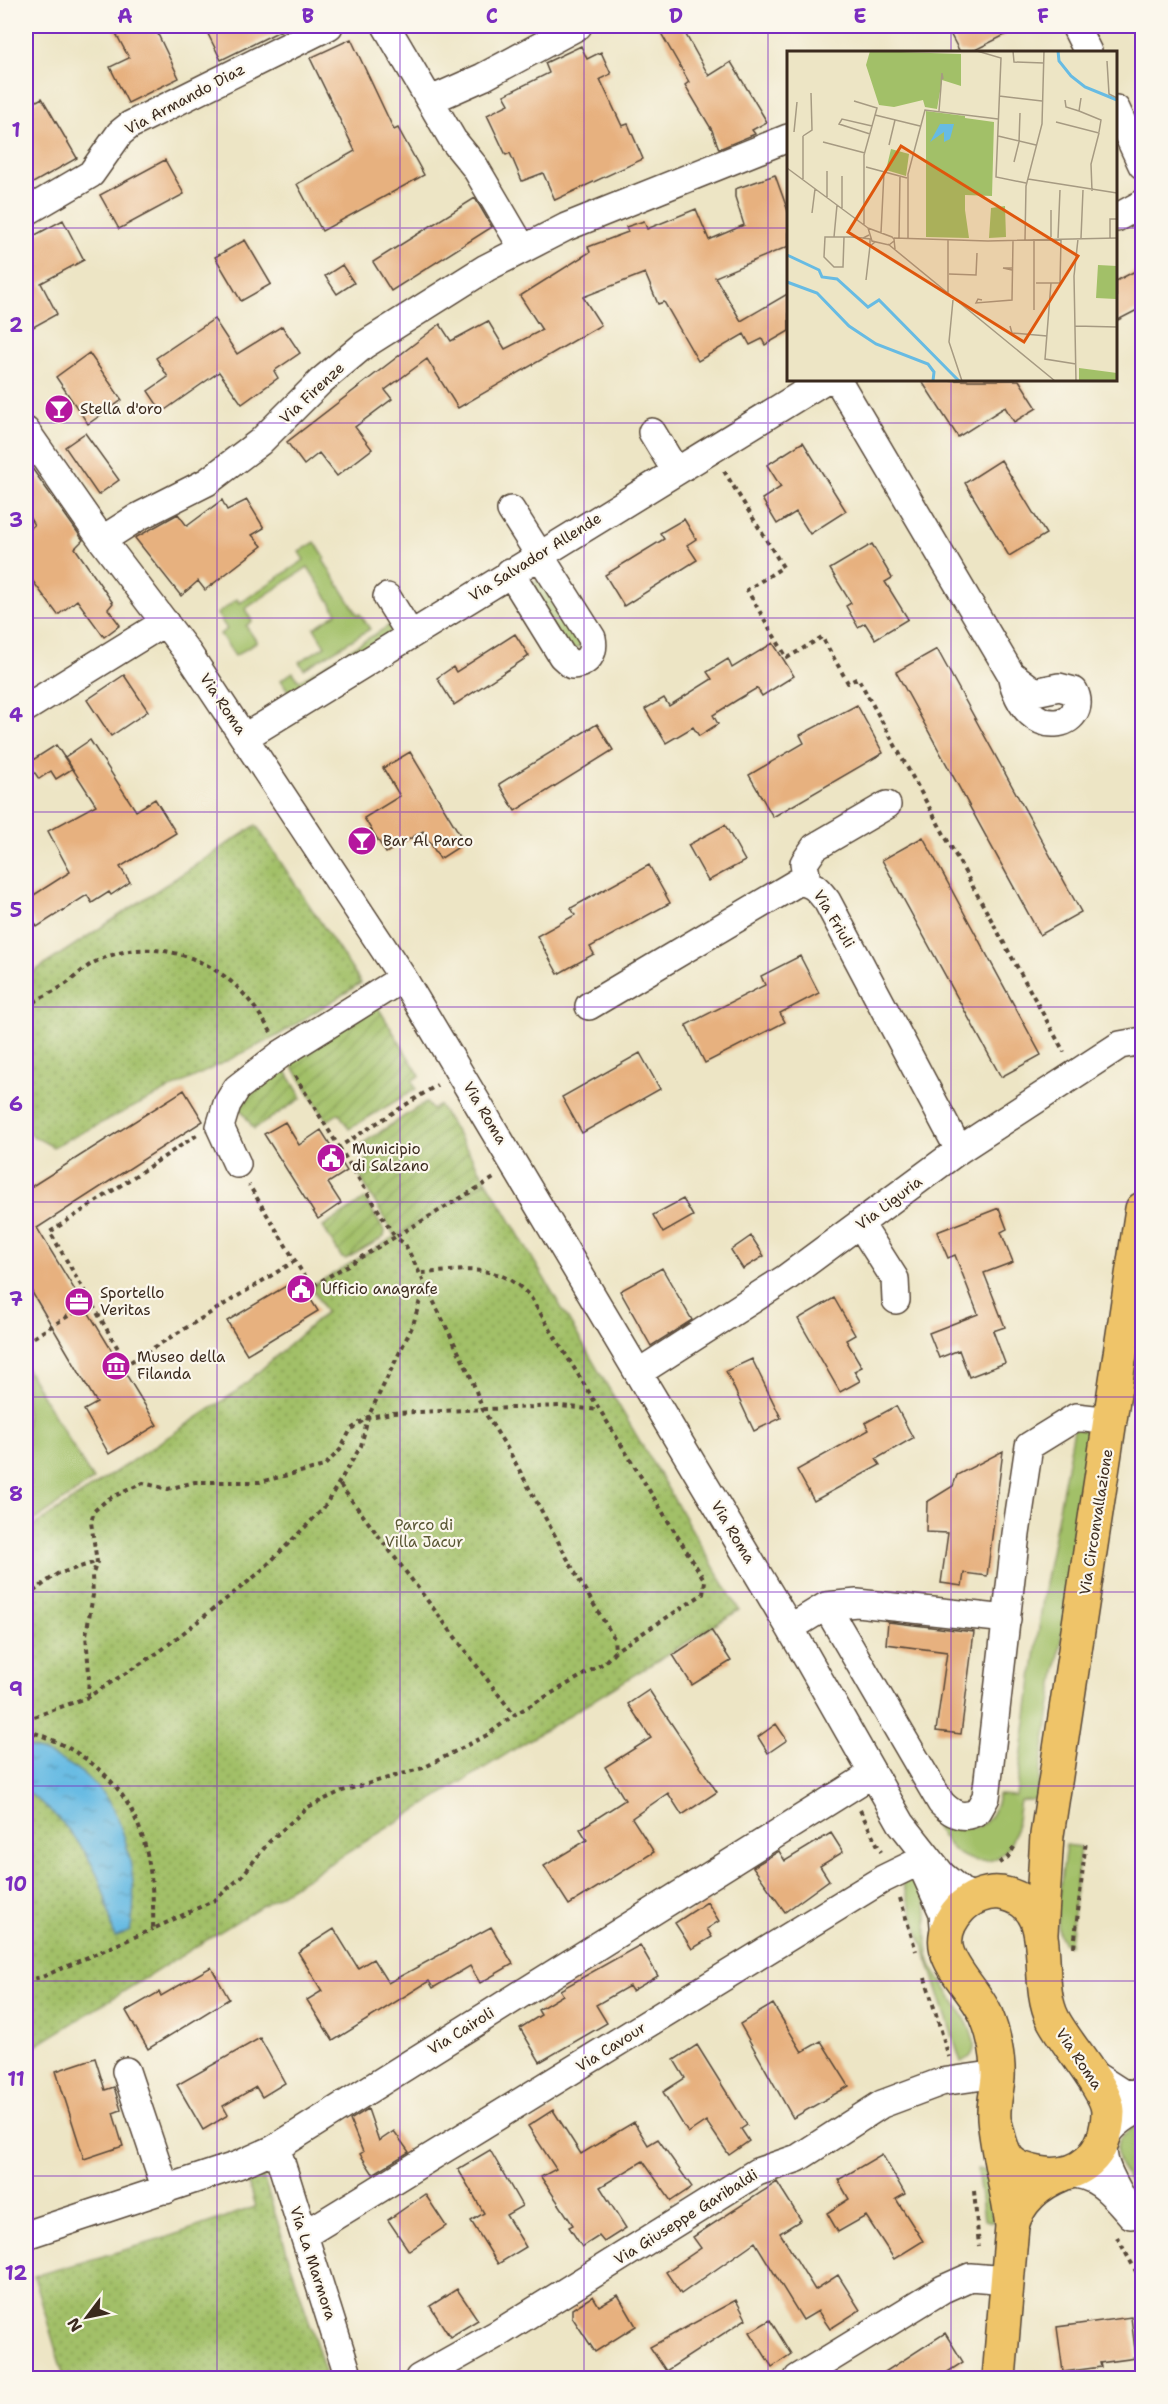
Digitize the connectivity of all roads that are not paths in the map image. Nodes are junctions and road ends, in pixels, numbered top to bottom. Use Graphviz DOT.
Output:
graph roads {
  1 [pos="330,26"];
  2 [pos="386,26"];
  3 [pos="578,26"];
  4 [pos="1075,26"];
  5 [pos="1088,51"];
  6 [pos="430,100"];
  7 [pos="1117,111"];
  8 [pos="787,139"];
  9 [pos="1143,165"];
  10 [pos="1143,204"];
  11 [pos="26,212"];
  12 [pos="1117,217"];
  13 [pos="522,247"];
  14 [pos="823,381"];
  15 [pos="835,381"];
  16 [pos="26,431"];
  17 [pos="652,432"];
  18 [pos="675,470"];
  19 [pos="511,510"];
  20 [pos="102,540"];
  21 [pos="538,554"];
  22 [pos="510,572"];
  23 [pos="387,597"];
  24 [pos="165,622"];
  25 [pos="410,634"];
  26 [pos="1011,674"];
  27 [pos="26,708"];
  28 [pos="245,737"];
  29 [pos="887,805"];
  30 [pos="807,882"];
  31 [pos="403,978"];
  32 [pos="589,1006"];
  33 [pos="1143,1041"];
  34 [pos="959,1150"];
  35 [pos="237,1164"];
  36 [pos="1143,1209"];
  37 [pos="860,1224"];
  38 [pos="896,1300"];
  39 [pos="638,1373"];
  40 [pos="1111,1421"];
  41 [pos="826,1606"];
  42 [pos="1007,1619"];
  43 [pos="790,1628"];
  44 [pos="872,1774"];
  45 [pos="901,1823"];
  46 [pos="1032,1836"];
  47 [pos="920,1861"];
  48 [pos="986,1881"];
  49 [pos="1041,1934"];
  50 [pos="945,1939"];
  51 [pos="1082,2065"];
  52 [pos="126,2071"];
  53 [pos="998,2074"];
  54 [pos="1143,2095"];
  55 [pos="1143,2108"];
  56 [pos="996,2126"];
  57 [pos="1105,2139"];
  58 [pos="274,2149"];
  59 [pos="1063,2174"];
  60 [pos="166,2190"];
  61 [pos="1012,2226"];
  62 [pos="1130,2228"];
  63 [pos="26,2235"];
  64 [pos="304,2235"];
  65 [pos="1007,2280"];
  66 [pos="350,2379"];
  67 [pos="419,2379"];
  68 [pos="798,2379"];
  69 [pos="999,2379"];
  1 -- 11 [label="street, Via Armando Diaz"];
  2 -- 6 [label="street"];
  3 -- 6 [label="street"];
  4 -- 5 [label="street"];
  6 -- 13 [label="street"];
  7 -- 9 [label="street"];
  8 -- 13 [label="street, Via Firenze"];
  10 -- 12 [label="street"];
  13 -- 20 [label="street, Via Firenze"];
  14 -- 18 [label="street, Via Salvador Allende"];
  15 -- 26 [label="street"];
  16 -- 20 [label="street, Via Roma"];
  17 -- 18 [label="street"];
  18 -- 21 [label="street, Via Salvador Allende"];
  19 -- 21 [label="street"];
  20 -- 24 [label="street, Via Roma"];
  21 -- 22 [label="street, Via Salvador Allende"];
  21 -- 22 [label="street"];
  22 -- 25 [label="street, Via Salvador Allende"];
  23 -- 25 [label="street"];
  24 -- 27 [label="street"];
  24 -- 28 [label="street, Via Roma"];
  25 -- 28 [label="street, Via Salvador Allende"];
  28 -- 31 [label="street, Via Roma"];
  29 -- 30 [label="street"];
  30 -- 32 [label="street, Via Friuli"];
  30 -- 34 [label="street, Via Friuli"];
  31 -- 35 [label="street"];
  31 -- 39 [label="street, Via Roma"];
  33 -- 34 [label="street, Via Liguria"];
  34 -- 37 [label="street, Via Liguria"];
  36 -- 40 [label="main road, Via Circonvallazione"];
  37 -- 38 [label="street"];
  37 -- 39 [label="street, Via Liguria"];
  39 -- 43 [label="street, Via Roma"];
  40 -- 42 [label="street"];
  40 -- 46 [label="main road, Via Circonvallazione"];
  41 -- 42 [label="street"];
  41 -- 42 [label="street"];
  41 -- 43 [label="street"];
  43 -- 44 [label="street, Via Roma"];
  44 -- 45 [label="street, Via Roma"];
  44 -- 58 [label="street, Via Cairoli"];
  45 -- 47 [label="street, Via Roma"];
  45 -- 48 [label="street, Via Roma"];
  46 -- 48 [label="main road, Via Circonvallazione"];
  46 -- 49 [label="main road, Via Circonvallazione"];
  47 -- 50 [label="street, Via Roma"];
  47 -- 64 [label="street, Via Cavour"];
  48 -- 49 [label="main road, Via Roma"];
  48 -- 50 [label="main road"];
  49 -- 51 [label="main road, Via Roma"];
  50 -- 53 [label="main road, Via Roma"];
  51 -- 54 [label="street"];
  51 -- 57 [label="main road, Via Roma"];
  52 -- 60 [label="street"];
  53 -- 56 [label="main road, Via Roma"];
  53 -- 67 [label="street, Via Giuseppe Garibaldi"];
  55 -- 57 [label="street"];
  56 -- 59 [label="main road, Via Roma"];
  56 -- 61 [label="main road, Via Roma"];
  57 -- 59 [label="main road, Via Roma"];
  57 -- 62 [label="street"];
  58 -- 60 [label="street, Via Cairoli"];
  58 -- 64 [label="street, Via La Marmora"];
  59 -- 61 [label="main road, Via Roma"];
  59 -- 62 [label="street"];
  60 -- 63 [label="street, Via Cairoli"];
  61 -- 65 [label="main road, Via Roma"];
  64 -- 66 [label="street, Via La Marmora"];
  65 -- 68 [label="street"];
  65 -- 69 [label="main road, Via Roma"];
}
